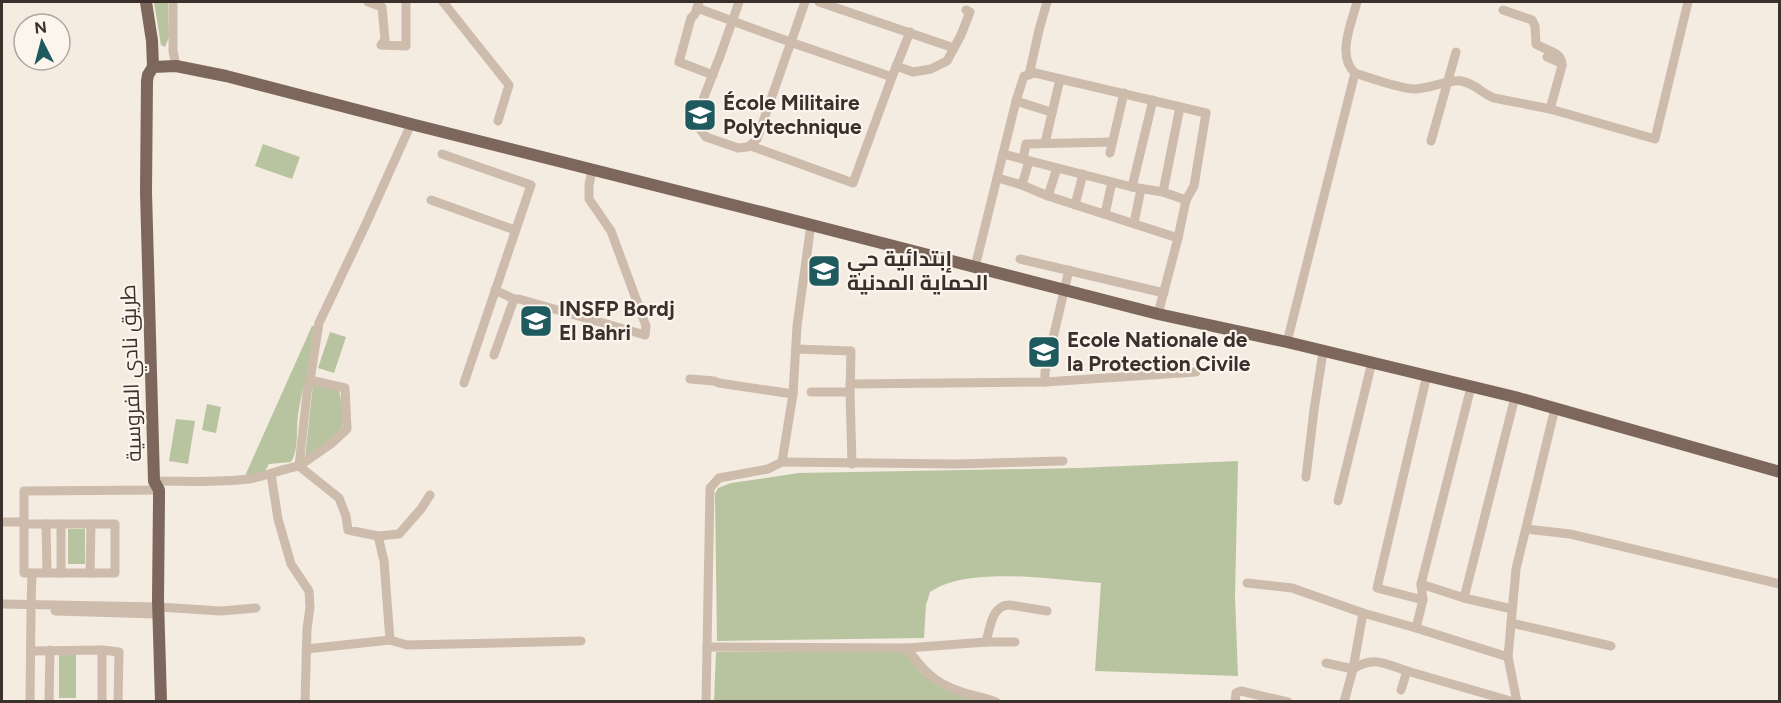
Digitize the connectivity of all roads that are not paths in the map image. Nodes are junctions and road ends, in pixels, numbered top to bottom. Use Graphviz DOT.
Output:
graph roads {
  1 [pos="146,2"];
  2 [pos="173,2"];
  3 [pos="368,2"];
  4 [pos="406,2"];
  5 [pos="443,2"];
  6 [pos="739,2"];
  7 [pos="805,2"];
  8 [pos="825,2"];
  9 [pos="974,2"];
  10 [pos="1047,2"];
  11 [pos="1357,2"];
  12 [pos="1688,2"];
  13 [pos="698,5"];
  14 [pos="1503,10"];
  15 [pos="732,21"];
  16 [pos="910,32"];
  17 [pos="790,42"];
  18 [pos="954,48"];
  19 [pos="1456,52"];
  20 [pos="1547,57"];
  21 [pos="176,66"];
  22 [pos="896,66"];
  23 [pos="1562,66"];
  24 [pos="153,67"];
  25 [pos="1355,73"];
  26 [pos="713,75"];
  27 [pos="1029,75"];
  28 [pos="892,77"];
  29 [pos="1060,79"];
  30 [pos="1448,82"];
  31 [pos="1124,93"];
  32 [pos="1153,100"];
  33 [pos="1016,101"];
  34 [pos="1180,107"];
  35 [pos="1550,109"];
  36 [pos="1052,112"];
  37 [pos="498,121"];
  38 [pos="411,124"];
  39 [pos="1431,141"];
  40 [pos="1112,142"];
  41 [pos="1045,143"];
  42 [pos="751,146"];
  43 [pos="1110,153"];
  44 [pos="442,154"];
  45 [pos="1003,154"];
  46 [pos="1026,160"];
  47 [pos="1057,168"];
  48 [pos="592,170"];
  49 [pos="1083,174"];
  50 [pos="998,178"];
  51 [pos="1112,182"];
  52 [pos="1022,184"];
  53 [pos="1136,188"];
  54 [pos="1163,192"];
  55 [pos="1048,196"];
  56 [pos="431,200"];
  57 [pos="1186,200"];
  58 [pos="1075,205"];
  59 [pos="1105,214"];
  60 [pos="1134,223"];
  61 [pos="811,224"];
  62 [pos="515,230"];
  63 [pos="1178,238"];
  64 [pos="1020,259"];
  65 [pos="975,267"];
  66 [pos="1069,270"];
  67 [pos="495,290"];
  68 [pos="1065,290"];
  69 [pos="1164,292"];
  70 [pos="514,299"];
  71 [pos="1158,314"];
  72 [pos="1287,342"];
  73 [pos="796,349"];
  74 [pos="1323,352"];
  75 [pos="494,355"];
  76 [pos="1372,362"];
  77 [pos="1196,372"];
  78 [pos="1427,375"];
  79 [pos="690,379"];
  80 [pos="310,380"];
  81 [pos="1045,381"];
  82 [pos="464,383"];
  83 [pos="1471,387"];
  84 [pos="850,388"];
  85 [pos="811,392"];
  86 [pos="793,394"];
  87 [pos="1515,397"];
  88 [pos="1555,408"];
  89 [pos="1064,461"];
  90 [pos="782,462"];
  91 [pos="852,464"];
  92 [pos="299,466"];
  93 [pos="1779,472"];
  94 [pos="271,474"];
  95 [pos="1306,477"];
  96 [pos="156,486"];
  97 [pos="430,495"];
  98 [pos="1338,501"];
  99 [pos="2,522"];
  100 [pos="24,523"];
  101 [pos="46,524"];
  102 [pos="61,524"];
  103 [pos="91,524"];
  104 [pos="1526,529"];
  105 [pos="378,536"];
  106 [pos="32,573"];
  107 [pos="46,573"];
  108 [pos="61,573"];
  109 [pos="90,573"];
  110 [pos="1248,583"];
  111 [pos="1420,584"];
  112 [pos="1779,584"];
  113 [pos="1464,598"];
  114 [pos="1422,600"];
  115 [pos="2,604"];
  116 [pos="31,608"];
  117 [pos="256,608"];
  118 [pos="1512,609"];
  119 [pos="2,610"];
  120 [pos="158,610"];
  121 [pos="1047,611"];
  122 [pos="1363,613"];
  123 [pos="1511,622"];
  124 [pos="1416,628"];
  125 [pos="390,640"];
  126 [pos="581,641"];
  127 [pos="986,642"];
  128 [pos="1015,642"];
  129 [pos="1611,645"];
  130 [pos="707,648"];
  131 [pos="907,648"];
  132 [pos="306,649"];
  133 [pos="50,650"];
  134 [pos="102,650"];
  135 [pos="31,651"];
  136 [pos="1508,657"];
  137 [pos="1326,663"];
  138 [pos="1353,669"];
  139 [pos="1407,670"];
  140 [pos="1401,690"];
  141 [pos="30,701"];
  142 [pos="37,702"];
  143 [pos="49,702"];
  144 [pos="102,702"];
  145 [pos="118,702"];
  146 [pos="161,702"];
  147 [pos="305,702"];
  148 [pos="706,702"];
  149 [pos="996,702"];
  150 [pos="1235,702"];
  151 [pos="1288,702"];
  152 [pos="1344,702"];
  153 [pos="1515,702"];
  1 -- 24 [label="main road, طريق نادي الفروسية"];
  2 -- 21 [label="street"];
  3 -- 4 [label="street"];
  5 -- 37 [label="street"];
  6 -- 15 [label="street"];
  7 -- 17 [label="street"];
  8 -- 16 [label="street"];
  9 -- 18 [label="street"];
  10 -- 27 [label="street"];
  11 -- 25 [label="street"];
  12 -- 35 [label="street"];
  13 -- 15 [label="street"];
  13 -- 26 [label="street"];
  14 -- 23 [label="street"];
  15 -- 17 [label="street"];
  15 -- 26 [label="street"];
  16 -- 18 [label="street"];
  16 -- 22 [label="street"];
  17 -- 28 [label="street"];
  17 -- 42 [label="street"];
  18 -- 22 [label="street"];
  19 -- 30 [label="street"];
  20 -- 23 [label="street"];
  21 -- 24 [label="main road"];
  21 -- 38 [label="main road"];
  22 -- 28 [label="street"];
  23 -- 35 [label="street"];
  24 -- 96 [label="main road, طريق نادي الفروسية"];
  25 -- 30 [label="street"];
  25 -- 72 [label="street"];
  26 -- 42 [label="street"];
  27 -- 29 [label="street"];
  27 -- 33 [label="street"];
  28 -- 42 [label="street"];
  29 -- 31 [label="street"];
  29 -- 36 [label="street"];
  30 -- 35 [label="street"];
  30 -- 39 [label="street"];
  31 -- 32 [label="street"];
  31 -- 40 [label="street"];
  32 -- 34 [label="street"];
  32 -- 53 [label="street"];
  33 -- 36 [label="street"];
  33 -- 45 [label="street"];
  34 -- 54 [label="street"];
  34 -- 57 [label="street"];
  36 -- 41 [label="street"];
  38 -- 48 [label="main road"];
  38 -- 80 [label="street"];
  40 -- 41 [label="street"];
  40 -- 43 [label="street"];
  41 -- 46 [label="street"];
  44 -- 62 [label="street"];
  45 -- 46 [label="street"];
  45 -- 50 [label="street"];
  46 -- 47 [label="street"];
  46 -- 52 [label="street"];
  47 -- 49 [label="street"];
  47 -- 55 [label="street"];
  48 -- 61 [label="main road"];
  48 -- 70 [label="street"];
  49 -- 51 [label="street"];
  49 -- 58 [label="street"];
  50 -- 52 [label="street"];
  50 -- 65 [label="street"];
  51 -- 53 [label="street"];
  51 -- 59 [label="street"];
  52 -- 55 [label="street"];
  53 -- 54 [label="street"];
  53 -- 60 [label="street"];
  54 -- 57 [label="street"];
  55 -- 58 [label="street"];
  56 -- 62 [label="street"];
  57 -- 63 [label="street"];
  58 -- 59 [label="street"];
  59 -- 60 [label="street"];
  60 -- 63 [label="street"];
  61 -- 65 [label="main road"];
  61 -- 73 [label="street"];
  62 -- 67 [label="street"];
  63 -- 69 [label="street"];
  64 -- 66 [label="street"];
  65 -- 68 [label="main road"];
  66 -- 68 [label="street"];
  66 -- 69 [label="street"];
  67 -- 70 [label="street"];
  67 -- 82 [label="street"];
  68 -- 71 [label="main road"];
  68 -- 81 [label="street"];
  69 -- 71 [label="street"];
  70 -- 75 [label="street"];
  71 -- 72 [label="main road"];
  72 -- 74 [label="main road"];
  73 -- 84 [label="street"];
  73 -- 86 [label="street"];
  74 -- 76 [label="main road"];
  74 -- 95 [label="street"];
  76 -- 78 [label="main road"];
  76 -- 98 [label="street"];
  77 -- 81 [label="street"];
  78 -- 83 [label="main road"];
  78 -- 114 [label="street"];
  79 -- 86 [label="street"];
  80 -- 92 [label="street"];
  80 -- 92 [label="street"];
  81 -- 84 [label="street"];
  83 -- 87 [label="main road"];
  83 -- 111 [label="street"];
  84 -- 85 [label="street"];
  84 -- 91 [label="street"];
  86 -- 90 [label="street"];
  87 -- 88 [label="main road"];
  87 -- 113 [label="street"];
  88 -- 93 [label="main road"];
  88 -- 104 [label="street"];
  89 -- 91 [label="street"];
  90 -- 91 [label="street"];
  90 -- 130 [label="street"];
  92 -- 94 [label="street"];
  92 -- 105 [label="street"];
  94 -- 96 [label="street"];
  94 -- 132 [label="street"];
  96 -- 100 [label="street"];
  96 -- 120 [label="main road, طريق نادي الفروسية"];
  97 -- 105 [label="street"];
  99 -- 100 [label="street"];
  100 -- 101 [label="street"];
  100 -- 106 [label="street"];
  101 -- 102 [label="street"];
  101 -- 107 [label="street"];
  102 -- 103 [label="street"];
  102 -- 108 [label="street"];
  103 -- 109 [label="street"];
  103 -- 109 [label="street"];
  104 -- 112 [label="street"];
  104 -- 118 [label="street"];
  105 -- 125 [label="street"];
  106 -- 107 [label="street"];
  106 -- 116 [label="street"];
  107 -- 108 [label="street"];
  108 -- 109 [label="street"];
  110 -- 122 [label="street"];
  111 -- 113 [label="street"];
  111 -- 114 [label="street"];
  113 -- 118 [label="street"];
  114 -- 124 [label="street"];
  115 -- 116 [label="street"];
  116 -- 119 [label="street"];
  116 -- 120 [label="street"];
  116 -- 135 [label="street"];
  117 -- 120 [label="street"];
  118 -- 123 [label="street"];
  120 -- 146 [label="main road, طريق نادي الفروسية"];
  121 -- 127 [label="street"];
  122 -- 124 [label="street"];
  122 -- 138 [label="street"];
  123 -- 129 [label="street"];
  123 -- 136 [label="street"];
  124 -- 136 [label="street"];
  125 -- 126 [label="street"];
  125 -- 132 [label="street"];
  127 -- 128 [label="street"];
  127 -- 131 [label="street"];
  130 -- 131 [label="street"];
  130 -- 148 [label="street"];
  131 -- 149 [label="street"];
  132 -- 147 [label="street"];
  133 -- 134 [label="street"];
  133 -- 135 [label="street"];
  133 -- 143 [label="street"];
  134 -- 144 [label="street"];
  134 -- 145 [label="street"];
  135 -- 141 [label="street"];
  136 -- 153 [label="street"];
  137 -- 138 [label="street"];
  138 -- 139 [label="street"];
  138 -- 152 [label="street"];
  139 -- 140 [label="street"];
  139 -- 153 [label="street"];
  141 -- 142 [label="street"];
  150 -- 151 [label="street"];
}
